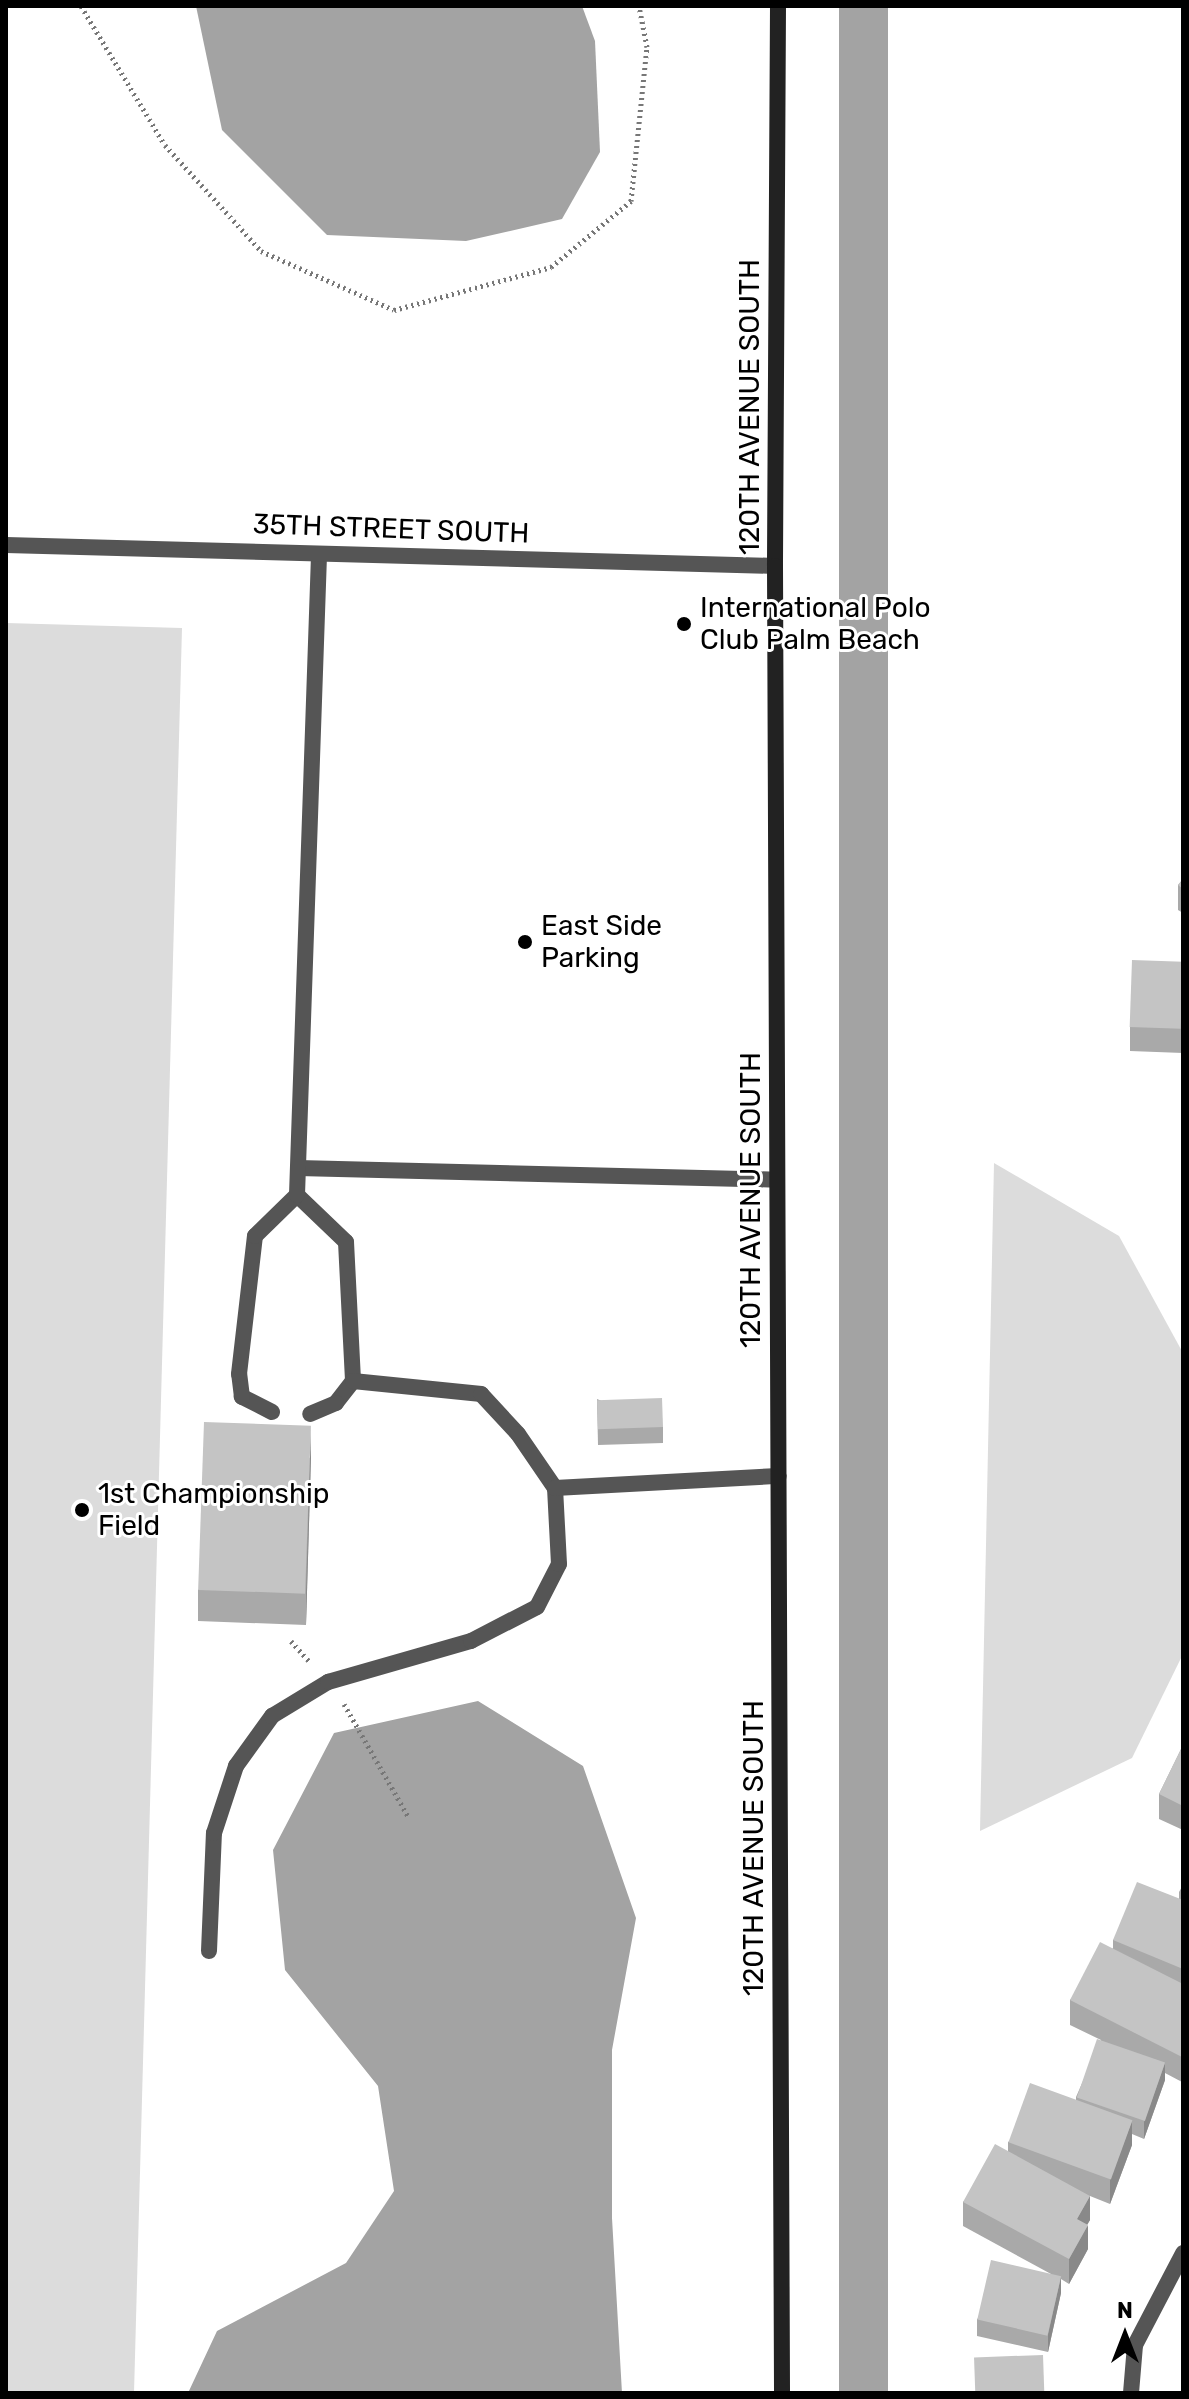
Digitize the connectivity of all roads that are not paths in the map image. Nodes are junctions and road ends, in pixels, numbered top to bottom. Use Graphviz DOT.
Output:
graph roads {
  1 [pos="778,6"];
  2 [pos="6,545"];
  3 [pos="319,554"];
  4 [pos="775,566"];
  5 [pos="298,1168"];
  6 [pos="777,1180"];
  7 [pos="297,1195"];
  8 [pos="353,1381"];
  9 [pos="272,1412"];
  10 [pos="310,1414"];
  11 [pos="779,1476"];
  12 [pos="555,1488"];
  13 [pos="209,1951"];
  14 [pos="1183,2253"];
  15 [pos="782,2393"];
  16 [pos="1131,2393"];
  1 -- 4 [label="street, 120TH AVENUE SOUTH"];
  2 -- 3 [label="street, 35TH STREET SOUTH"];
  3 -- 4 [label="street, 35TH STREET SOUTH"];
  3 -- 5 [label="street"];
  4 -- 6 [label="street, 120TH AVENUE SOUTH"];
  5 -- 6 [label="street"];
  5 -- 7 [label="street"];
  6 -- 11 [label="street, 120TH AVENUE SOUTH"];
  7 -- 8 [label="street"];
  7 -- 9 [label="street"];
  8 -- 10 [label="street"];
  8 -- 12 [label="street"];
  11 -- 12 [label="street"];
  11 -- 15 [label="street, 120TH AVENUE SOUTH"];
  12 -- 13 [label="street"];
  14 -- 16 [label="street"];
}
